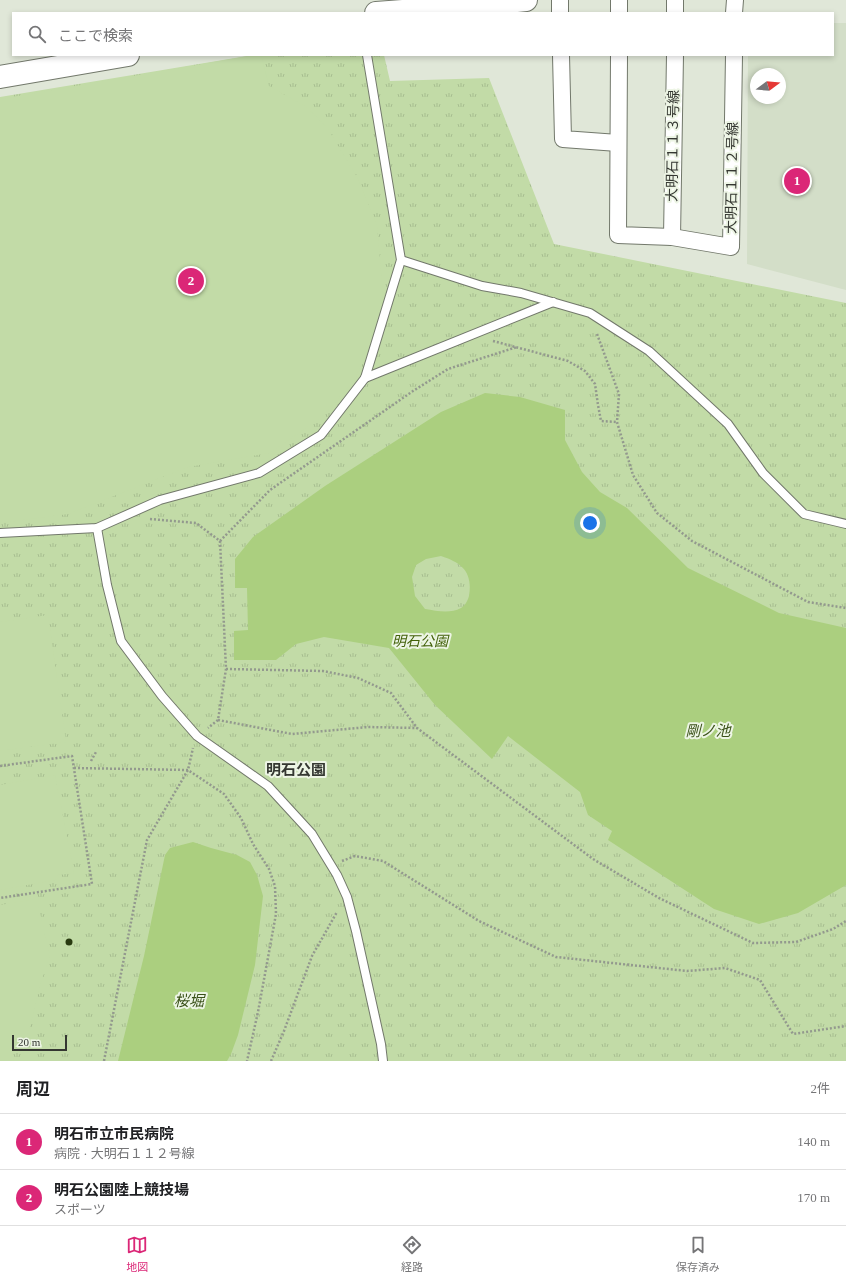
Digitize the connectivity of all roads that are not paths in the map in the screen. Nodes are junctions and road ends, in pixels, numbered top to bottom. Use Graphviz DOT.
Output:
graph roads {
  1 [pos="526,0"];
  2 [pos="560,0"];
  3 [pos="619,0"];
  4 [pos="675,0"];
  5 [pos="735,0"];
  6 [pos="481,3"];
  7 [pos="386,12"];
  8 [pos="560,12"];
  9 [pos="619,12"];
  10 [pos="675,12"];
  11 [pos="734,12"];
  12 [pos="122,56"];
  13 [pos="366,56"];
  14 [pos="561,56"];
  15 [pos="618,56"];
  16 [pos="674,56"];
  17 [pos="734,56"];
  18 [pos="0,77"];
  19 [pos="618,143"];
  20 [pos="672,237"];
  21 [pos="401,260"];
  22 [pos="553,302"];
  23 [pos="365,378"];
  24 [pos="846,524"];
  25 [pos="97,528"];
  26 [pos="0,533"];
  27 [pos="383,1061"];
  1 -- 6 [label="main road"];
  2 -- 8 [label="street"];
  3 -- 9 [label="street"];
  4 -- 10 [label="street"];
  5 -- 11 [label="street"];
  6 -- 7 [label="main road"];
  12 -- 18 [label="main road"];
  13 -- 21 [label="lane"];
  14 -- 19 [label="street"];
  15 -- 19 [label="street, 大明石１１２号線"];
  16 -- 20 [label="street, 大明石１１３号線"];
  17 -- 20 [label="street, 大明石１１２号線"];
  19 -- 20 [label="street, 大明石１１２号線"];
  21 -- 22 [label="lane"];
  21 -- 23 [label="lane"];
  22 -- 23 [label="lane"];
  22 -- 24 [label="lane"];
  23 -- 25 [label="lane"];
  25 -- 26 [label="lane"];
  25 -- 27 [label="lane"];
}
